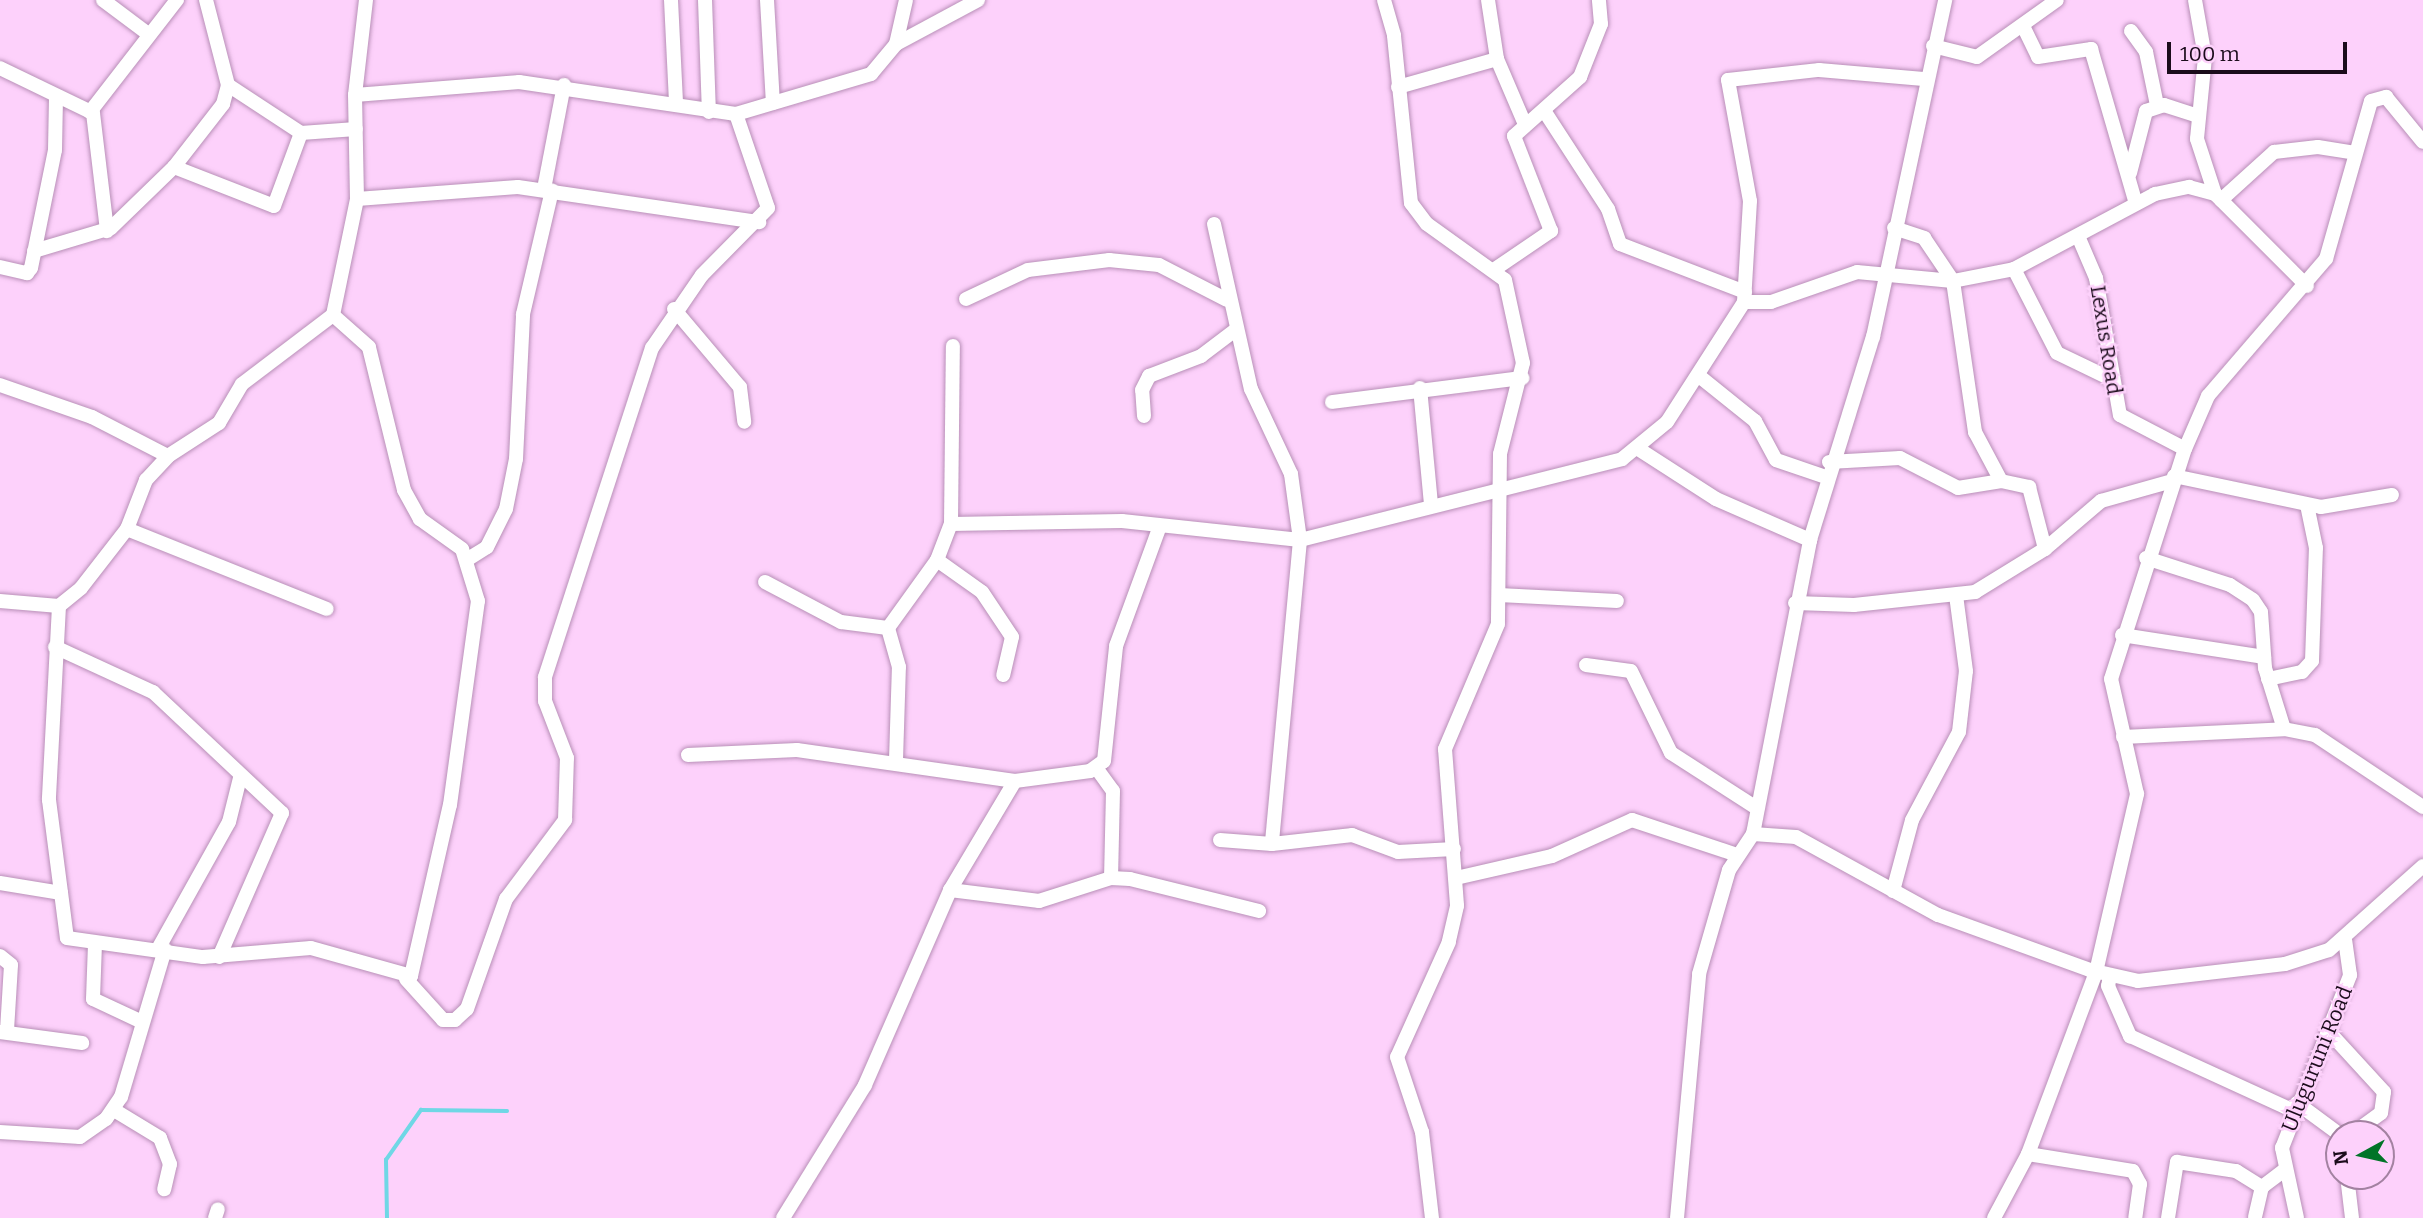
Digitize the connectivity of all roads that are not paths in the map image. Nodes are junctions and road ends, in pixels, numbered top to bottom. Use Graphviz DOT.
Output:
graph roads {
  1 [pos="103,0"];
  2 [pos="177,0"];
  3 [pos="206,0"];
  4 [pos="366,0"];
  5 [pos="671,0"];
  6 [pos="705,0"];
  7 [pos="767,0"];
  8 [pos="906,0"];
  9 [pos="978,0"];
  10 [pos="1384,0"];
  11 [pos="1488,0"];
  12 [pos="1599,0"];
  13 [pos="1945,0"];
  14 [pos="2057,0"];
  15 [pos="2195,0"];
  16 [pos="2024,28"];
  17 [pos="2131,31"];
  18 [pos="147,33"];
  19 [pos="896,44"];
  20 [pos="1933,46"];
  21 [pos="1497,59"];
  22 [pos="0,68"];
  23 [pos="1924,79"];
  24 [pos="228,85"];
  25 [pos="564,85"];
  26 [pos="1398,87"];
  27 [pos="355,95"];
  28 [pos="55,96"];
  29 [pos="773,103"];
  30 [pos="677,104"];
  31 [pos="2157,105"];
  32 [pos="90,112"];
  33 [pos="709,112"];
  34 [pos="1545,112"];
  35 [pos="736,114"];
  36 [pos="2195,115"];
  37 [pos="1524,122"];
  38 [pos="356,129"];
  39 [pos="301,132"];
  40 [pos="2423,142"];
  41 [pos="2354,153"];
  42 [pos="174,167"];
  43 [pos="2130,175"];
  44 [pos="548,190"];
  45 [pos="2218,197"];
  46 [pos="357,200"];
  47 [pos="2136,204"];
  48 [pos="759,222"];
  49 [pos="1213,224"];
  50 [pos="1894,228"];
  51 [pos="107,231"];
  52 [pos="2078,236"];
  53 [pos="34,251"];
  54 [pos="0,267"];
  55 [pos="1495,269"];
  56 [pos="2014,269"];
  57 [pos="1884,273"];
  58 [pos="1954,281"];
  59 [pos="2307,286"];
  60 [pos="1744,297"];
  61 [pos="966,299"];
  62 [pos="1227,300"];
  63 [pos="674,309"];
  64 [pos="333,315"];
  65 [pos="1234,331"];
  66 [pos="953,346"];
  67 [pos="1699,376"];
  68 [pos="1522,377"];
  69 [pos="2113,380"];
  70 [pos="0,385"];
  71 [pos="1420,388"];
  72 [pos="1332,402"];
  73 [pos="1144,416"];
  74 [pos="744,422"];
  75 [pos="2185,449"];
  76 [pos="1640,450"];
  77 [pos="168,456"];
  78 [pos="1829,462"];
  79 [pos="1826,477"];
  80 [pos="2173,479"];
  81 [pos="2001,481"];
  82 [pos="1501,488"];
  83 [pos="2392,495"];
  84 [pos="1431,504"];
  85 [pos="2307,505"];
  86 [pos="951,524"];
  87 [pos="1160,526"];
  88 [pos="127,530"];
  89 [pos="1300,540"];
  90 [pos="1810,540"];
  91 [pos="2045,549"];
  92 [pos="2146,558"];
  93 [pos="468,559"];
  94 [pos="937,561"];
  95 [pos="765,582"];
  96 [pos="1499,595"];
  97 [pos="1956,595"];
  98 [pos="0,601"];
  99 [pos="1617,601"];
  100 [pos="1795,603"];
  101 [pos="59,606"];
  102 [pos="327,608"];
  103 [pos="888,628"];
  104 [pos="2122,635"];
  105 [pos="55,647"];
  106 [pos="2264,657"];
  107 [pos="1586,665"];
  108 [pos="1003,675"];
  109 [pos="2268,679"];
  110 [pos="2284,729"];
  111 [pos="2123,737"];
  112 [pos="688,755"];
  113 [pos="895,760"];
  114 [pos="1097,769"];
  115 [pos="240,778"];
  116 [pos="1015,781"];
  117 [pos="1755,807"];
  118 [pos="2423,807"];
  119 [pos="1753,834"];
  120 [pos="1220,840"];
  121 [pos="1272,844"];
  122 [pos="1454,849"];
  123 [pos="1737,855"];
  124 [pos="2423,866"];
  125 [pos="1111,878"];
  126 [pos="1456,878"];
  127 [pos="0,883"];
  128 [pos="950,890"];
  129 [pos="1893,891"];
  130 [pos="61,893"];
  131 [pos="1259,911"];
  132 [pos="2345,940"];
  133 [pos="94,944"];
  134 [pos="162,949"];
  135 [pos="0,956"];
  136 [pos="219,957"];
  137 [pos="2103,974"];
  138 [pos="406,979"];
  139 [pos="142,1022"];
  140 [pos="3,1031"];
  141 [pos="2330,1033"];
  142 [pos="82,1043"];
  143 [pos="2296,1107"];
  144 [pos="114,1110"];
  145 [pos="2372,1120"];
  146 [pos="2325,1125"];
  147 [pos="0,1132"];
  148 [pos="2028,1154"];
  149 [pos="2286,1169"];
  150 [pos="2262,1187"];
  151 [pos="164,1189"];
  152 [pos="2349,1190"];
  153 [pos="2255,1217"];
  154 [pos="783,1218"];
  155 [pos="1432,1218"];
  156 [pos="1677,1218"];
  157 [pos="1994,1218"];
  158 [pos="2135,1218"];
  159 [pos="2168,1218"];
  160 [pos="2297,1218"];
  161 [pos="2352,1218"];
  1 -- 18 [label="street"];
  2 -- 18 [label="street"];
  3 -- 24 [label="street"];
  4 -- 27 [label="street"];
  5 -- 30 [label="street"];
  6 -- 33 [label="street"];
  7 -- 29 [label="street"];
  8 -- 19 [label="street"];
  9 -- 19 [label="street"];
  10 -- 26 [label="street"];
  11 -- 21 [label="street"];
  12 -- 34 [label="street"];
  13 -- 20 [label="street"];
  14 -- 16 [label="street"];
  15 -- 36 [label="street"];
  16 -- 20 [label="street"];
  16 -- 43 [label="street"];
  17 -- 31 [label="street"];
  18 -- 32 [label="street"];
  19 -- 29 [label="street"];
  20 -- 23 [label="street"];
  21 -- 26 [label="street"];
  21 -- 37 [label="street"];
  22 -- 28 [label="street"];
  23 -- 50 [label="street"];
  23 -- 60 [label="street"];
  24 -- 39 [label="street"];
  24 -- 42 [label="street"];
  25 -- 27 [label="street"];
  25 -- 30 [label="street"];
  25 -- 44 [label="street"];
  26 -- 55 [label="street"];
  27 -- 38 [label="street"];
  28 -- 32 [label="street"];
  28 -- 53 [label="street"];
  29 -- 35 [label="street"];
  30 -- 33 [label="street"];
  31 -- 36 [label="street"];
  31 -- 43 [label="street"];
  32 -- 51 [label="street"];
  33 -- 35 [label="street"];
  34 -- 37 [label="street"];
  34 -- 60 [label="street"];
  35 -- 48 [label="street"];
  36 -- 45 [label="street"];
  37 -- 55 [label="street"];
  38 -- 39 [label="street"];
  38 -- 46 [label="street"];
  39 -- 42 [label="street"];
  40 -- 41 [label="street"];
  41 -- 45 [label="street"];
  41 -- 59 [label="street"];
  42 -- 51 [label="street"];
  43 -- 47 [label="street"];
  44 -- 46 [label="street"];
  44 -- 48 [label="street"];
  44 -- 93 [label="street"];
  45 -- 47 [label="street"];
  45 -- 59 [label="street"];
  46 -- 64 [label="street"];
  47 -- 52 [label="street"];
  48 -- 63 [label="street"];
  49 -- 62 [label="street"];
  50 -- 57 [label="street"];
  50 -- 58 [label="street"];
  51 -- 53 [label="street"];
  52 -- 56 [label="street"];
  52 -- 69 [label="street, Lexus Road"];
  53 -- 54 [label="street"];
  55 -- 68 [label="street"];
  56 -- 58 [label="street"];
  56 -- 69 [label="street"];
  57 -- 58 [label="street"];
  57 -- 60 [label="street"];
  57 -- 78 [label="street"];
  58 -- 81 [label="street"];
  59 -- 75 [label="street"];
  60 -- 67 [label="street"];
  61 -- 62 [label="street"];
  62 -- 65 [label="street"];
  63 -- 74 [label="street"];
  63 -- 138 [label="street"];
  64 -- 77 [label="street"];
  64 -- 93 [label="street"];
  65 -- 73 [label="street"];
  65 -- 89 [label="street"];
  66 -- 86 [label="street"];
  67 -- 76 [label="street"];
  67 -- 79 [label="street"];
  68 -- 71 [label="street"];
  68 -- 82 [label="street"];
  69 -- 75 [label="street, Lexus Road"];
  70 -- 77 [label="street"];
  71 -- 72 [label="street"];
  71 -- 84 [label="street"];
  75 -- 80 [label="street"];
  76 -- 82 [label="street"];
  76 -- 90 [label="street"];
  77 -- 88 [label="street"];
  78 -- 79 [label="street"];
  78 -- 81 [label="street"];
  79 -- 90 [label="street"];
  80 -- 85 [label="street"];
  80 -- 91 [label="street"];
  80 -- 92 [label="street"];
  81 -- 91 [label="street"];
  82 -- 84 [label="street"];
  82 -- 96 [label="street"];
  83 -- 85 [label="street"];
  84 -- 89 [label="street"];
  85 -- 109 [label="street"];
  86 -- 87 [label="street"];
  86 -- 94 [label="street"];
  87 -- 89 [label="street"];
  87 -- 114 [label="street"];
  88 -- 101 [label="street"];
  88 -- 102 [label="street"];
  89 -- 121 [label="street"];
  90 -- 100 [label="street"];
  91 -- 97 [label="street"];
  92 -- 104 [label="street"];
  92 -- 106 [label="street"];
  93 -- 138 [label="street"];
  94 -- 103 [label="street"];
  94 -- 108 [label="street"];
  95 -- 103 [label="street"];
  96 -- 99 [label="street"];
  96 -- 122 [label="street"];
  97 -- 100 [label="street"];
  97 -- 129 [label="street"];
  98 -- 101 [label="street"];
  100 -- 117 [label="street"];
  101 -- 105 [label="street"];
  103 -- 113 [label="street"];
  104 -- 106 [label="street"];
  104 -- 111 [label="street"];
  105 -- 115 [label="street"];
  105 -- 130 [label="street"];
  106 -- 109 [label="street"];
  107 -- 117 [label="street"];
  109 -- 110 [label="street"];
  110 -- 111 [label="street"];
  110 -- 118 [label="street"];
  111 -- 137 [label="street"];
  112 -- 113 [label="street"];
  113 -- 116 [label="street"];
  114 -- 116 [label="street"];
  114 -- 125 [label="street"];
  115 -- 134 [label="street"];
  115 -- 136 [label="street"];
  116 -- 128 [label="street"];
  117 -- 119 [label="street"];
  119 -- 123 [label="street"];
  119 -- 129 [label="street"];
  120 -- 121 [label="street"];
  121 -- 122 [label="street"];
  122 -- 126 [label="street"];
  123 -- 126 [label="street"];
  123 -- 156 [label="street"];
  124 -- 132 [label="street"];
  125 -- 128 [label="street"];
  125 -- 131 [label="street"];
  126 -- 155 [label="street"];
  127 -- 130 [label="street"];
  128 -- 154 [label="street"];
  129 -- 137 [label="street"];
  130 -- 133 [label="street"];
  132 -- 137 [label="street"];
  132 -- 141 [label="street, Uluguruni Road"];
  133 -- 134 [label="street"];
  133 -- 139 [label="street"];
  134 -- 136 [label="street"];
  134 -- 139 [label="street"];
  135 -- 140 [label="street"];
  136 -- 138 [label="street"];
  137 -- 143 [label="street"];
  137 -- 148 [label="street"];
  139 -- 144 [label="street"];
  140 -- 142 [label="street"];
  141 -- 143 [label="street, Uluguruni Road"];
  141 -- 145 [label="street"];
  143 -- 146 [label="street"];
  143 -- 149 [label="street, Uluguruni Road"];
  144 -- 147 [label="street"];
  144 -- 151 [label="street"];
  148 -- 157 [label="street"];
  148 -- 158 [label="street"];
  149 -- 150 [label="street"];
  149 -- 160 [label="street, Uluguruni Road"];
  150 -- 153 [label="street"];
  150 -- 159 [label="street"];
  152 -- 161 [label="street"];
}
